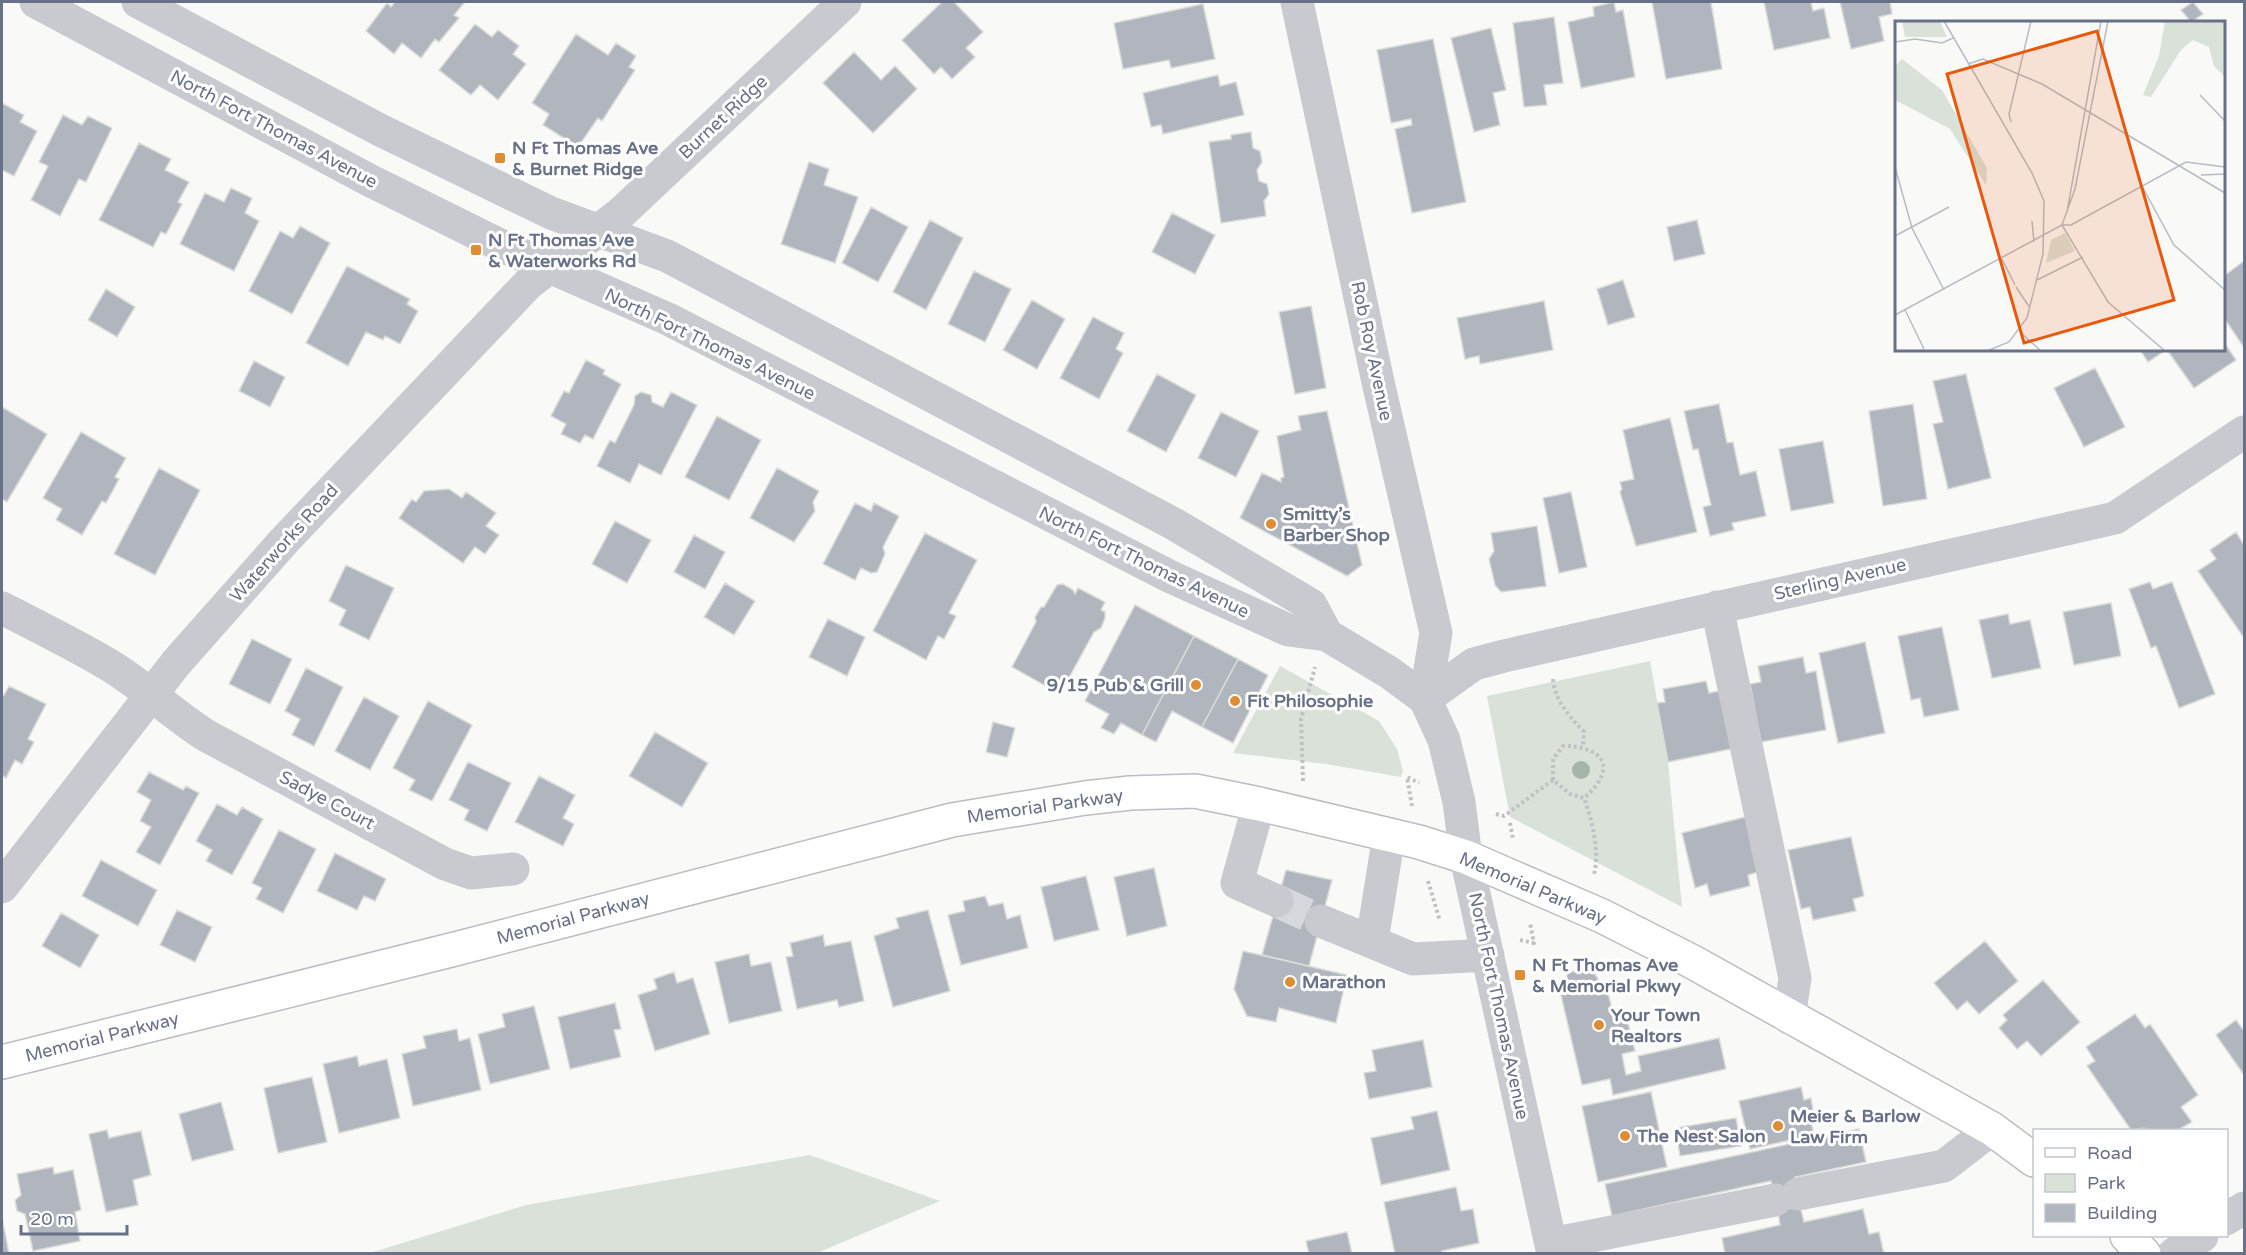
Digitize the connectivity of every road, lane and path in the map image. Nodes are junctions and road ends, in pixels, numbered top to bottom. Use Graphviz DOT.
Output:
graph roads {
  1 [pos="36,2"];
  2 [pos="138,2"];
  3 [pos="845,2"];
  4 [pos="1297,2"];
  5 [pos="599,230"];
  6 [pos="550,268"];
  7 [pos="2244,432"];
  8 [pos="1717,607"];
  9 [pos="2,608"];
  10 [pos="1327,635"];
  11 [pos="1550,644"];
  12 [pos="153,696"];
  13 [pos="1425,699"];
  14 [pos="1583,746"];
  15 [pos="1553,780"];
  16 [pos="1584,798"];
  17 [pos="1259,804"];
  18 [pos="1302,815"];
  19 [pos="1504,816"];
  20 [pos="1389,835"];
  21 [pos="1466,857"];
  22 [pos="513,869"];
  23 [pos="2,887"];
  24 [pos="1277,901"];
  25 [pos="1584,909"];
  26 [pos="1321,921"];
  27 [pos="1372,941"];
  28 [pos="1488,955"];
  29 [pos="1790,1018"];
  30 [pos="2,1062"];
  31 [pos="1992,1129"];
  32 [pos="2033,1159"];
  33 [pos="2244,1208"];
  34 [pos="2228,1218"];
  35 [pos="2128,1237"];
  36 [pos="2200,1237"];
  37 [pos="1552,1249"];
  38 [pos="2144,1254"];
  39 [pos="2174,1254"];
  1 -- 6 [label="street, North Fort Thomas Avenue"];
  2 -- 5 [label="street"];
  3 -- 5 [label="street, Burnet Ridge"];
  4 -- 13 [label="street, Rob Roy Avenue"];
  5 -- 6 [label="street, Waterworks Road"];
  5 -- 10 [label="street"];
  6 -- 10 [label="street, North Fort Thomas Avenue"];
  6 -- 12 [label="street, Waterworks Road"];
  7 -- 8 [label="street, Sterling Avenue"];
  8 -- 11 [label="street, Sterling Avenue"];
  8 -- 29 [label="street"];
  9 -- 12 [label="street, Sadye Court"];
  10 -- 13 [label="street, North Fort Thomas Avenue"];
  10 -- 18 [label="path"];
  11 -- 13 [label="street, Sterling Avenue"];
  11 -- 14 [label="path"];
  12 -- 22 [label="street, Sadye Court"];
  12 -- 23 [label="street, Waterworks Road"];
  13 -- 21 [label="street, North Fort Thomas Avenue"];
  14 -- 15 [label="path"];
  14 -- 16 [label="path"];
  15 -- 16 [label="path"];
  15 -- 19 [label="path"];
  16 -- 25 [label="path"];
  17 -- 18 [label="main road, Memorial Parkway"];
  17 -- 24 [label="street"];
  17 -- 30 [label="main road, Memorial Parkway"];
  18 -- 20 [label="main road, Memorial Parkway"];
  20 -- 21 [label="main road, Memorial Parkway"];
  20 -- 27 [label="street"];
  21 -- 25 [label="main road, Memorial Parkway"];
  21 -- 28 [label="street, North Fort Thomas Avenue"];
  25 -- 29 [label="main road, Memorial Parkway"];
  26 -- 27 [label="street"];
  27 -- 28 [label="street"];
  28 -- 37 [label="street, North Fort Thomas Avenue"];
  29 -- 31 [label="main road, Memorial Parkway"];
  31 -- 32 [label="main road, Memorial Parkway"];
  31 -- 37 [label="street"];
  33 -- 34 [label="street"];
  35 -- 38 [label="main road"];
  36 -- 39 [label="street"];
}
